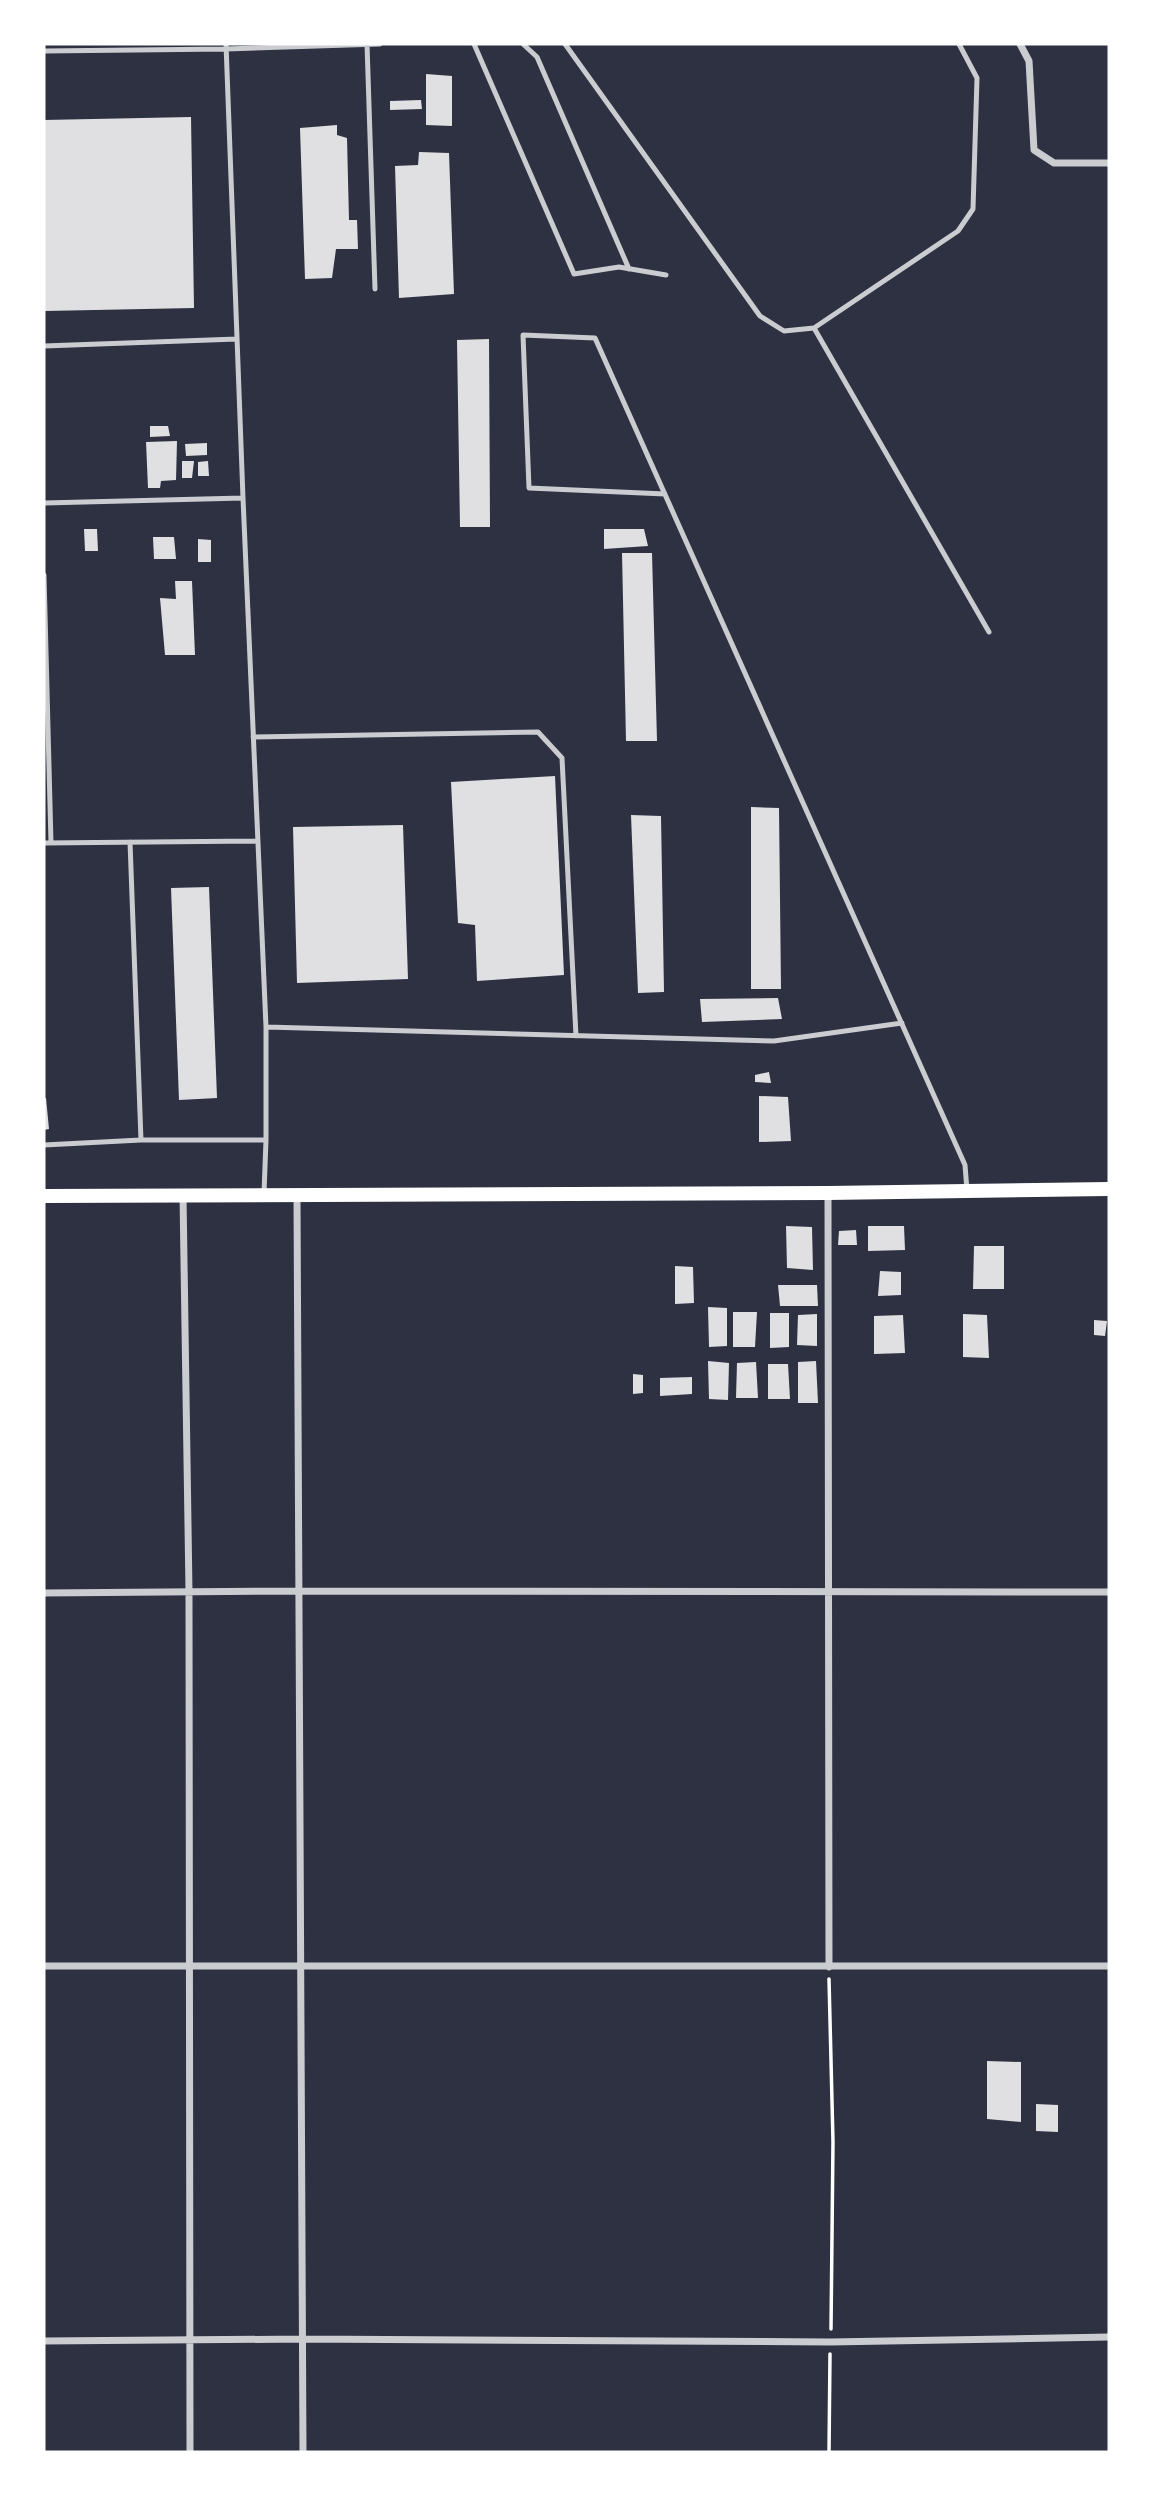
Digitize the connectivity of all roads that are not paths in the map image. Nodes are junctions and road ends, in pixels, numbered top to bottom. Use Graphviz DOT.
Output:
graph roads {
  1 [pos="368,44"];
  2 [pos="380,44"];
  3 [pos="474,44"];
  4 [pos="523,44"];
  5 [pos="565,44"];
  6 [pos="959,44"];
  7 [pos="1020,44"];
  8 [pos="226,47"];
  9 [pos="44,51"];
  10 [pos="1109,163"];
  11 [pos="629,269"];
  12 [pos="666,275"];
  13 [pos="375,289"];
  14 [pos="814,328"];
  15 [pos="237,340"];
  16 [pos="44,346"];
  17 [pos="665,494"];
  18 [pos="243,498"];
  19 [pos="44,503"];
  20 [pos="44,575"];
  21 [pos="989,632"];
  22 [pos="253,737"];
  23 [pos="258,841"];
  24 [pos="130,842"];
  25 [pos="47,843"];
  26 [pos="902,1023"];
  27 [pos="266,1027"];
  28 [pos="576,1036"];
  29 [pos="141,1140"];
  30 [pos="266,1140"];
  31 [pos="44,1145"];
  32 [pos="1109,1189"];
  33 [pos="967,1191"];
  34 [pos="828,1193"];
  35 [pos="183,1194"];
  36 [pos="264,1194"];
  37 [pos="297,1194"];
  38 [pos="44,1196"];
  39 [pos="189,1591"];
  40 [pos="299,1591"];
  41 [pos="1109,1592"];
  42 [pos="44,1593"];
  43 [pos="829,1593"];
  44 [pos="191,1964"];
  45 [pos="300,1965"];
  46 [pos="44,1966"];
  47 [pos="1109,1966"];
  48 [pos="829,1967"];
  49 [pos="1109,2337"];
  50 [pos="303,2339"];
  51 [pos="44,2341"];
  52 [pos="189,2341"];
  53 [pos="190,2452"];
  54 [pos="303,2452"];
  1 -- 2 [label="lane"];
  1 -- 8 [label="lane"];
  1 -- 13 [label="lane"];
  3 -- 11 [label="lane"];
  4 -- 11 [label="lane"];
  5 -- 14 [label="lane"];
  6 -- 14 [label="lane"];
  7 -- 10 [label="street"];
  8 -- 9 [label="lane"];
  8 -- 15 [label="lane"];
  11 -- 12 [label="lane"];
  14 -- 21 [label="lane"];
  15 -- 16 [label="lane"];
  15 -- 18 [label="lane"];
  17 -- 17 [label="lane"];
  17 -- 26 [label="lane"];
  18 -- 19 [label="lane"];
  18 -- 22 [label="lane"];
  20 -- 25 [label="lane"];
  22 -- 23 [label="lane"];
  22 -- 28 [label="lane"];
  23 -- 24 [label="lane"];
  23 -- 27 [label="lane"];
  24 -- 25 [label="lane"];
  24 -- 29 [label="lane"];
  26 -- 28 [label="lane"];
  26 -- 33 [label="lane"];
  27 -- 28 [label="lane"];
  27 -- 30 [label="lane"];
  29 -- 30 [label="lane"];
  29 -- 31 [label="lane"];
  30 -- 36 [label="lane"];
  32 -- 33 [label="main road"];
  33 -- 34 [label="main road"];
  34 -- 37 [label="main road"];
  34 -- 43 [label="street"];
  35 -- 36 [label="main road"];
  35 -- 38 [label="main road"];
  35 -- 39 [label="street"];
  36 -- 37 [label="main road"];
  37 -- 40 [label="street"];
  39 -- 40 [label="street"];
  39 -- 42 [label="street"];
  39 -- 44 [label="street"];
  40 -- 43 [label="street"];
  40 -- 45 [label="street"];
  41 -- 43 [label="street"];
  43 -- 48 [label="street"];
  44 -- 45 [label="street"];
  44 -- 46 [label="street"];
  44 -- 52 [label="street"];
  45 -- 48 [label="street"];
  45 -- 50 [label="street"];
  47 -- 48 [label="street"];
  49 -- 50 [label="street"];
  50 -- 52 [label="street"];
  50 -- 54 [label="street"];
  51 -- 52 [label="street"];
  52 -- 53 [label="street"];
}
